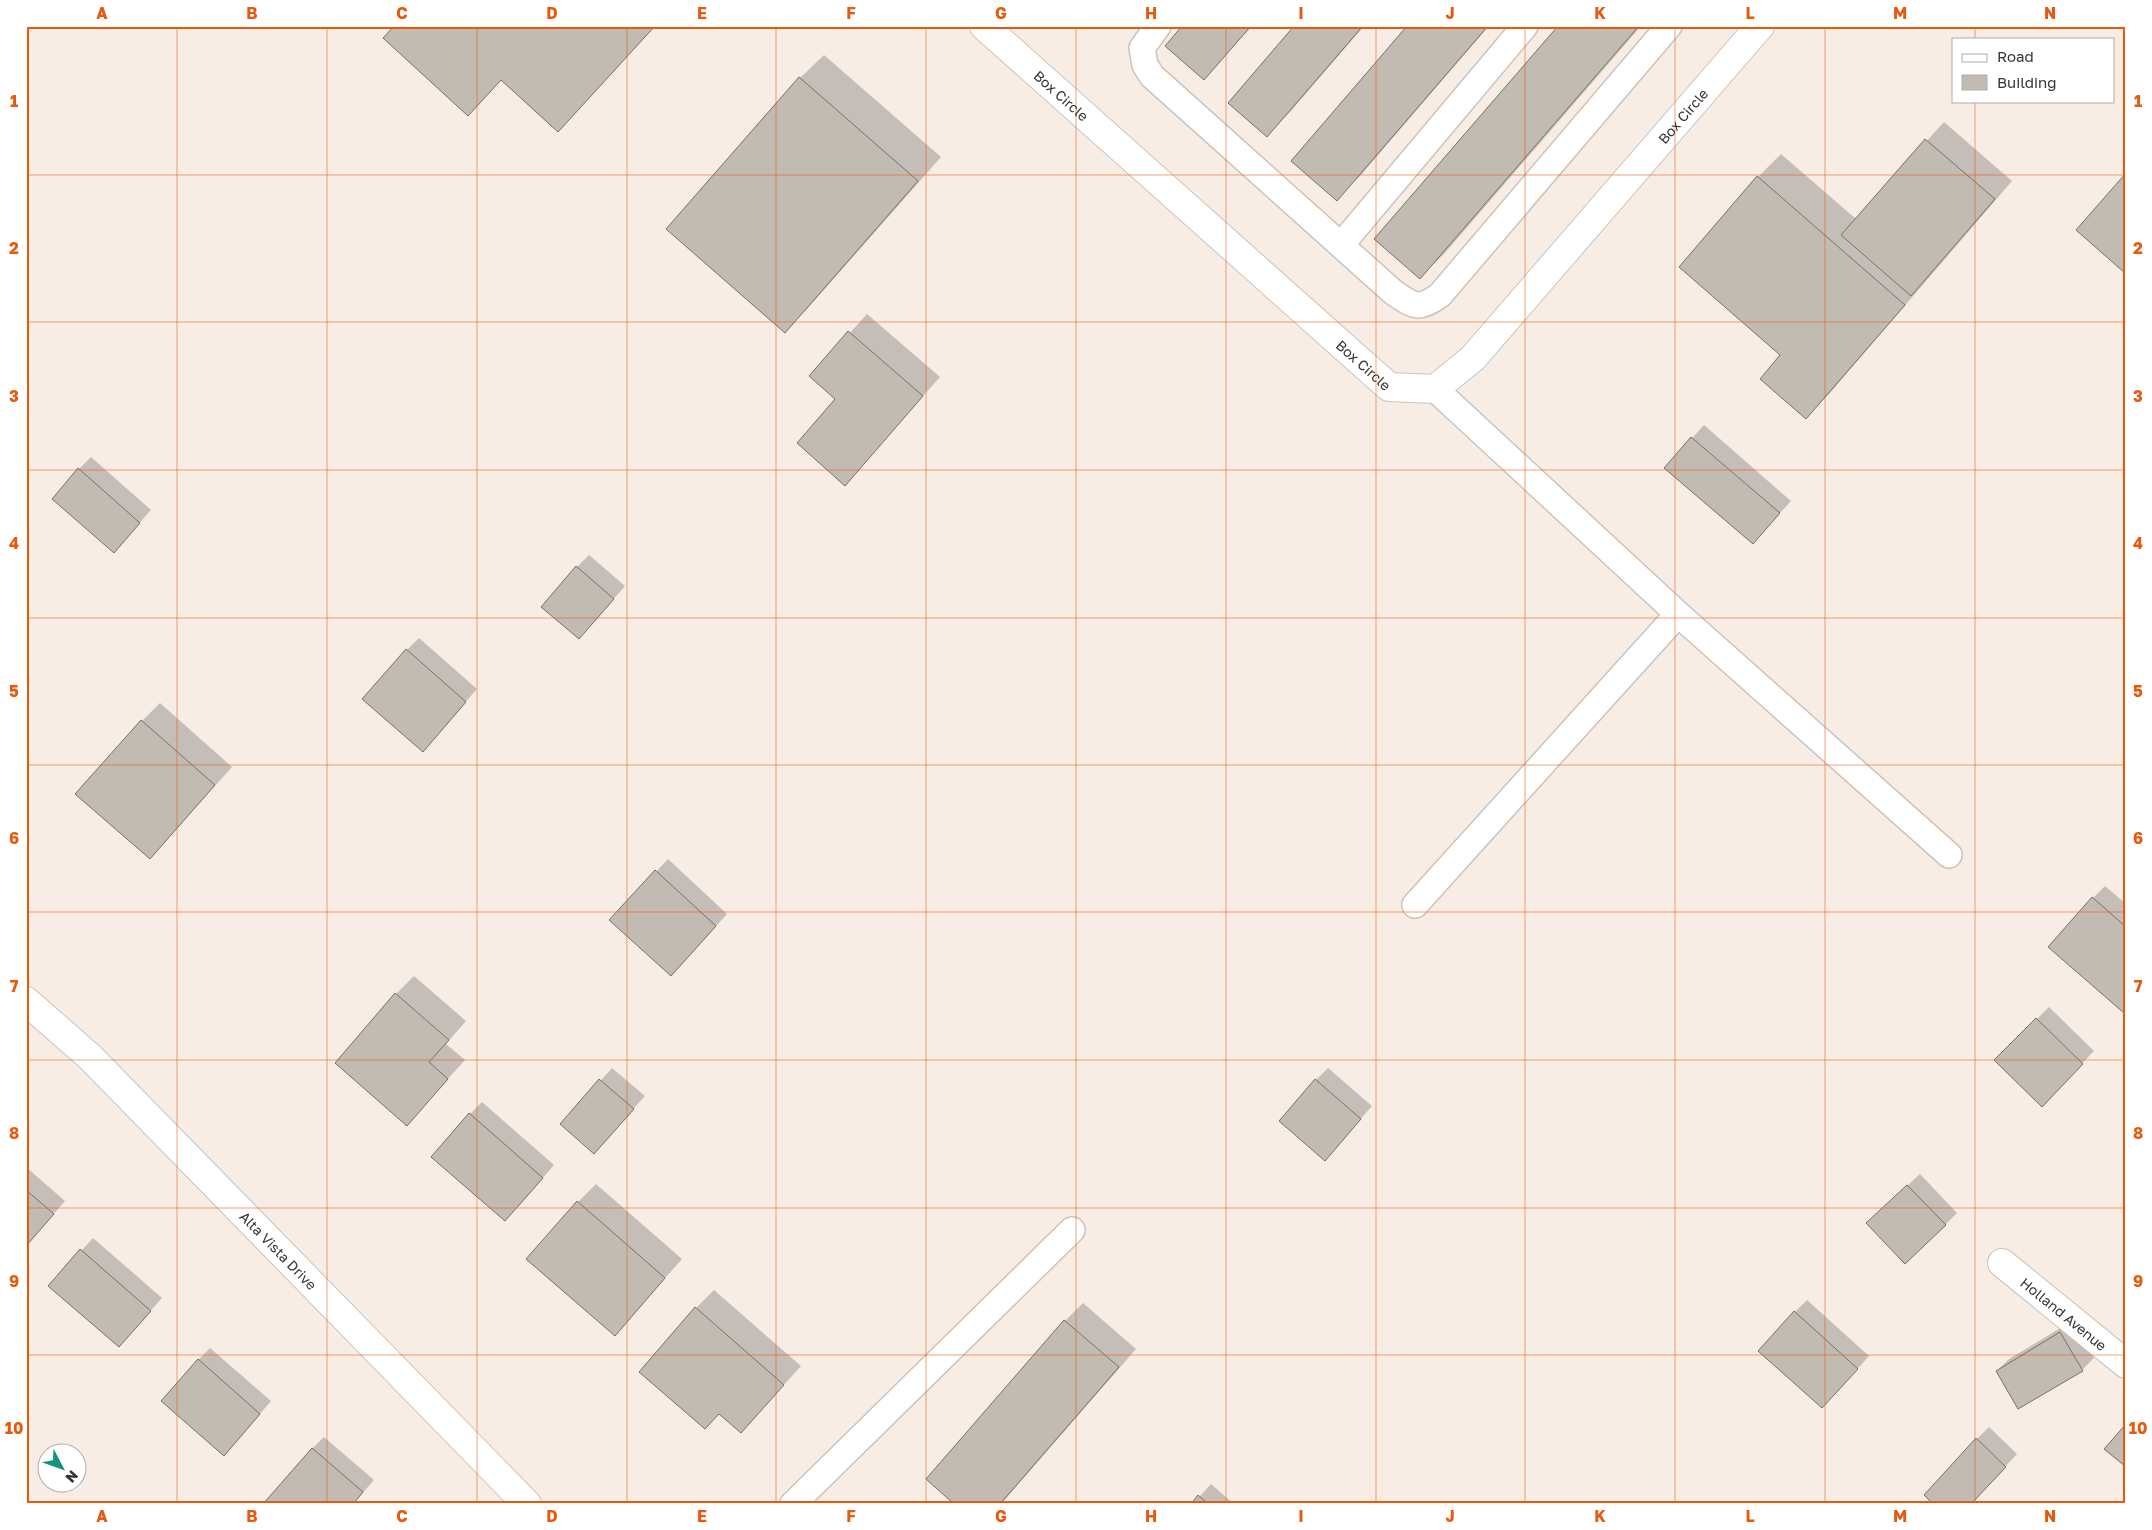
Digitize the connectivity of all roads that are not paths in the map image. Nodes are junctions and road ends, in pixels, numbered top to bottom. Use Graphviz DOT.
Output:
graph roads {
  1 [pos="984,26"];
  2 [pos="1158,26"];
  3 [pos="1525,26"];
  4 [pos="1669,26"];
  5 [pos="1760,26"];
  6 [pos="1340,245"];
  7 [pos="1435,390"];
  8 [pos="1678,614"];
  9 [pos="1949,855"];
  10 [pos="1414,905"];
  11 [pos="26,1001"];
  12 [pos="1072,1230"];
  13 [pos="2002,1263"];
  14 [pos="2126,1364"];
  15 [pos="527,1504"];
  16 [pos="793,1504"];
  1 -- 7 [label="street, Box Circle"];
  2 -- 6 [label="lane"];
  3 -- 6 [label="lane"];
  4 -- 6 [label="lane"];
  5 -- 7 [label="street, Box Circle"];
  7 -- 8 [label="lane"];
  8 -- 9 [label="lane"];
  8 -- 10 [label="lane"];
  11 -- 15 [label="street, Alta Vista Drive"];
  12 -- 16 [label="lane"];
  13 -- 14 [label="street, Holland Avenue"];
}
